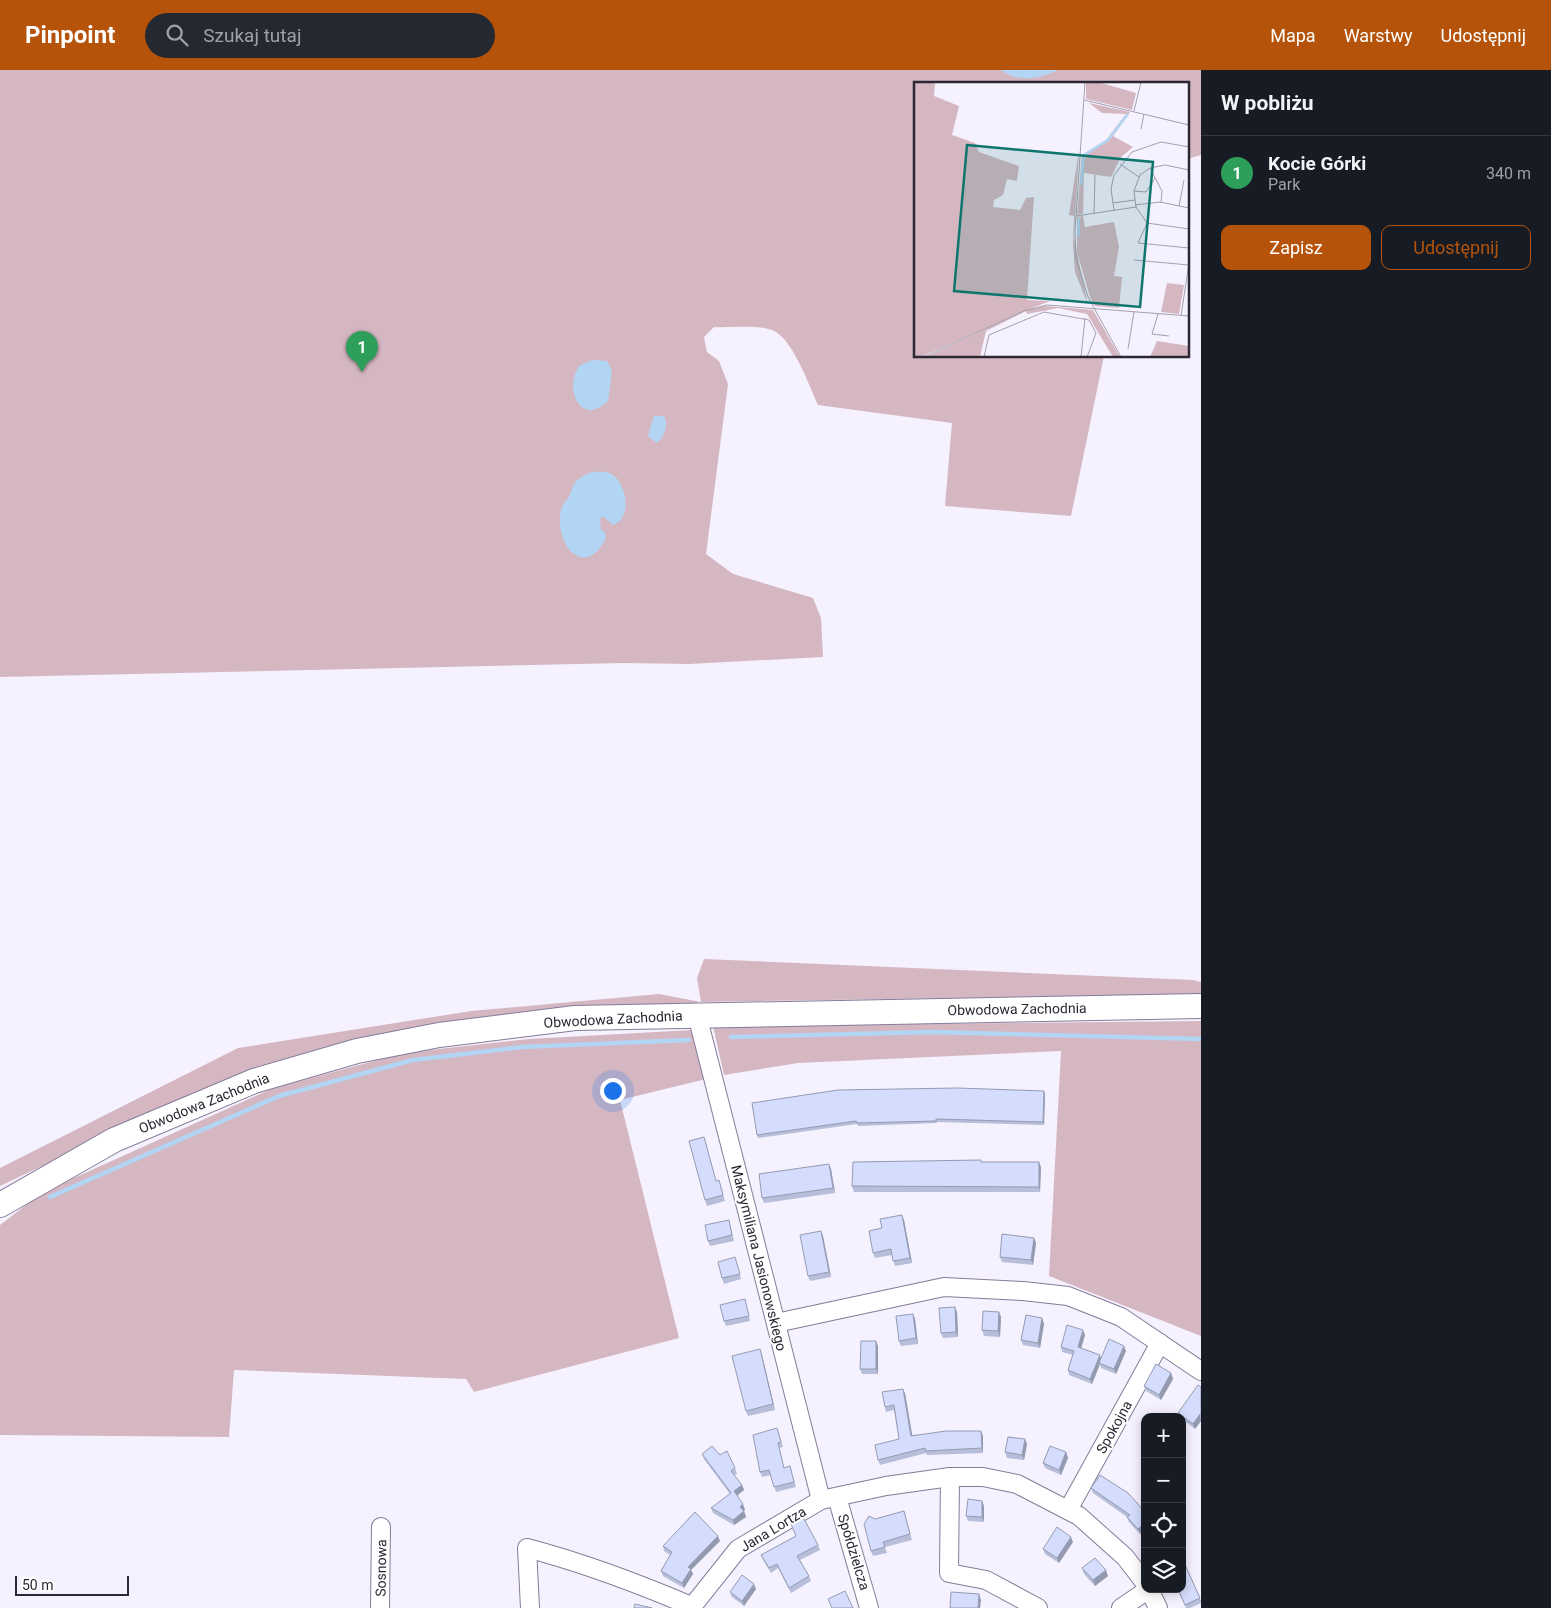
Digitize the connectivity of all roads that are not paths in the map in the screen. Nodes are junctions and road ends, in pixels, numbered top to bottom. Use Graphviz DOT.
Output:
graph roads {
  1 [pos="1201,1006"];
  2 [pos="698,1015"];
  3 [pos="0,1205"];
  4 [pos="776,1323"];
  5 [pos="1160,1343"];
  6 [pos="1201,1372"];
  7 [pos="950,1477"];
  8 [pos="829,1499"];
  9 [pos="1068,1510"];
  10 [pos="381,1527"];
  11 [pos="1141,1578"];
  12 [pos="1143,1593"];
  13 [pos="1151,1593"];
  14 [pos="691,1607"];
  15 [pos="380,1608"];
  16 [pos="530,1608"];
  17 [pos="868,1608"];
  18 [pos="1038,1608"];
  19 [pos="1121,1608"];
  20 [pos="1158,1608"];
  1 -- 2 [label="main road, Obwodowa Zachodnia"];
  2 -- 3 [label="main road, Obwodowa Zachodnia"];
  2 -- 4 [label="street, Maksymiliana Jasionowskiego"];
  4 -- 5 [label="street"];
  4 -- 8 [label="street, Maksymiliana Jasionowskiego"];
  5 -- 6 [label="street"];
  5 -- 9 [label="street, Spokojna"];
  7 -- 8 [label="street, Jana Lortza"];
  7 -- 9 [label="street, Jana Lortza"];
  7 -- 18 [label="street"];
  8 -- 14 [label="street, Jana Lortza"];
  8 -- 17 [label="street, Spółdzielcza"];
  9 -- 11 [label="street, Jana Lortza"];
  10 -- 15 [label="street, Sosnowa"];
  12 -- 19 [label="street"];
  13 -- 20 [label="street"];
  14 -- 16 [label="street"];
}
